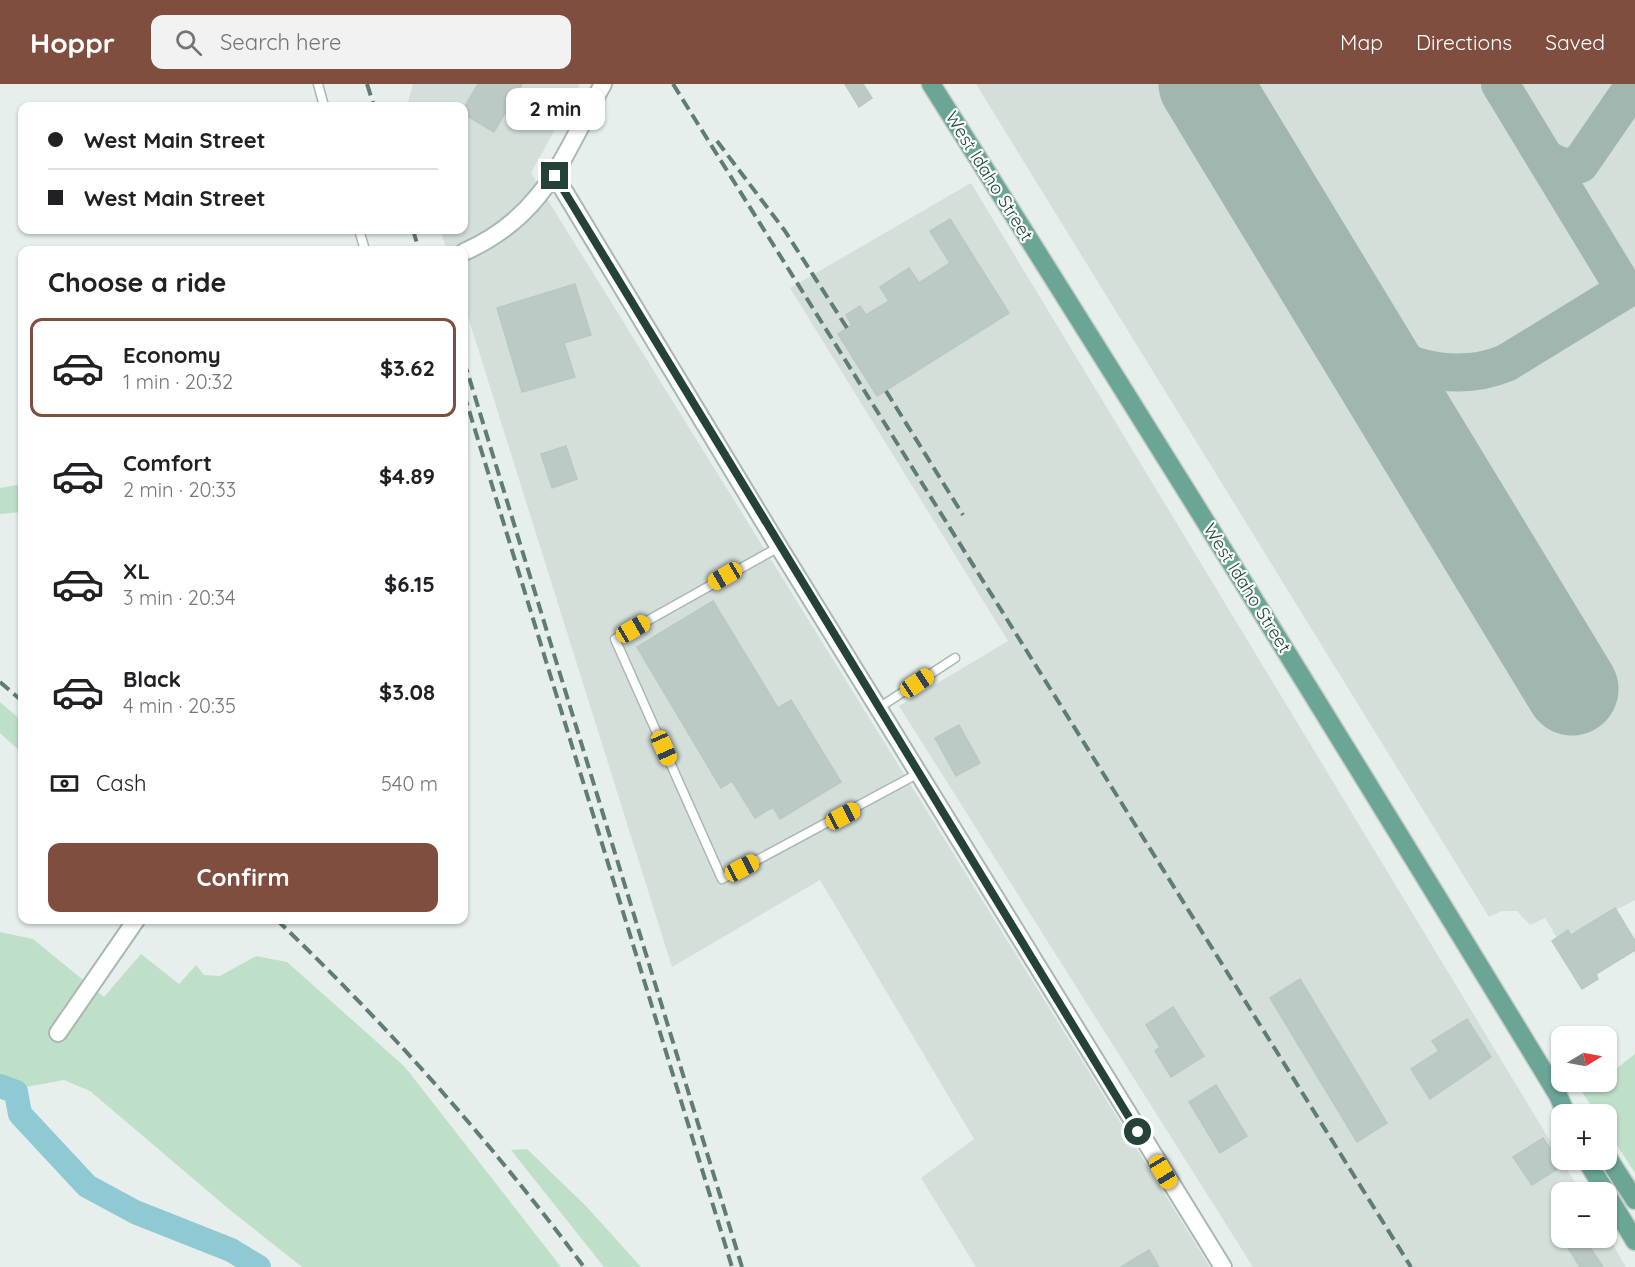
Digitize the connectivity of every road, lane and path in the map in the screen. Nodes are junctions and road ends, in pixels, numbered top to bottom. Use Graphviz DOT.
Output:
graph roads {
  1 [pos="318,84"];
  2 [pos="603,84"];
  3 [pos="931,84"];
  4 [pos="323,102"];
  5 [pos="555,176"];
  6 [pos="468,250"];
  7 [pos="779,547"];
  8 [pos="955,658"];
  9 [pos="880,707"];
  10 [pos="919,773"];
  11 [pos="133,924"];
  12 [pos="58,1033"];
  13 [pos="1558,1095"];
  14 [pos="1562,1104"];
  15 [pos="1566,1104"];
  16 [pos="1617,1167"];
  17 [pos="1616,1170"];
  18 [pos="1635,1186"];
  19 [pos="1635,1200"];
  20 [pos="1617,1211"];
  21 [pos="1635,1241"];
  22 [pos="1223,1267"];
  1 -- 4 [label="lane"];
  2 -- 5 [label="street"];
  3 -- 13 [label="main road, West Idaho Street"];
  5 -- 6 [label="street"];
  5 -- 7 [label="street"];
  7 -- 9 [label="street"];
  7 -- 10 [label="lane"];
  8 -- 9 [label="lane"];
  9 -- 10 [label="street"];
  10 -- 22 [label="street"];
  11 -- 12 [label="street"];
  13 -- 14 [label="main road, West Idaho Street"];
  13 -- 15 [label="main road, West Idaho Street"];
  16 -- 18 [label="main road"];
  17 -- 19 [label="main road"];
  20 -- 21 [label="main road"];
}
